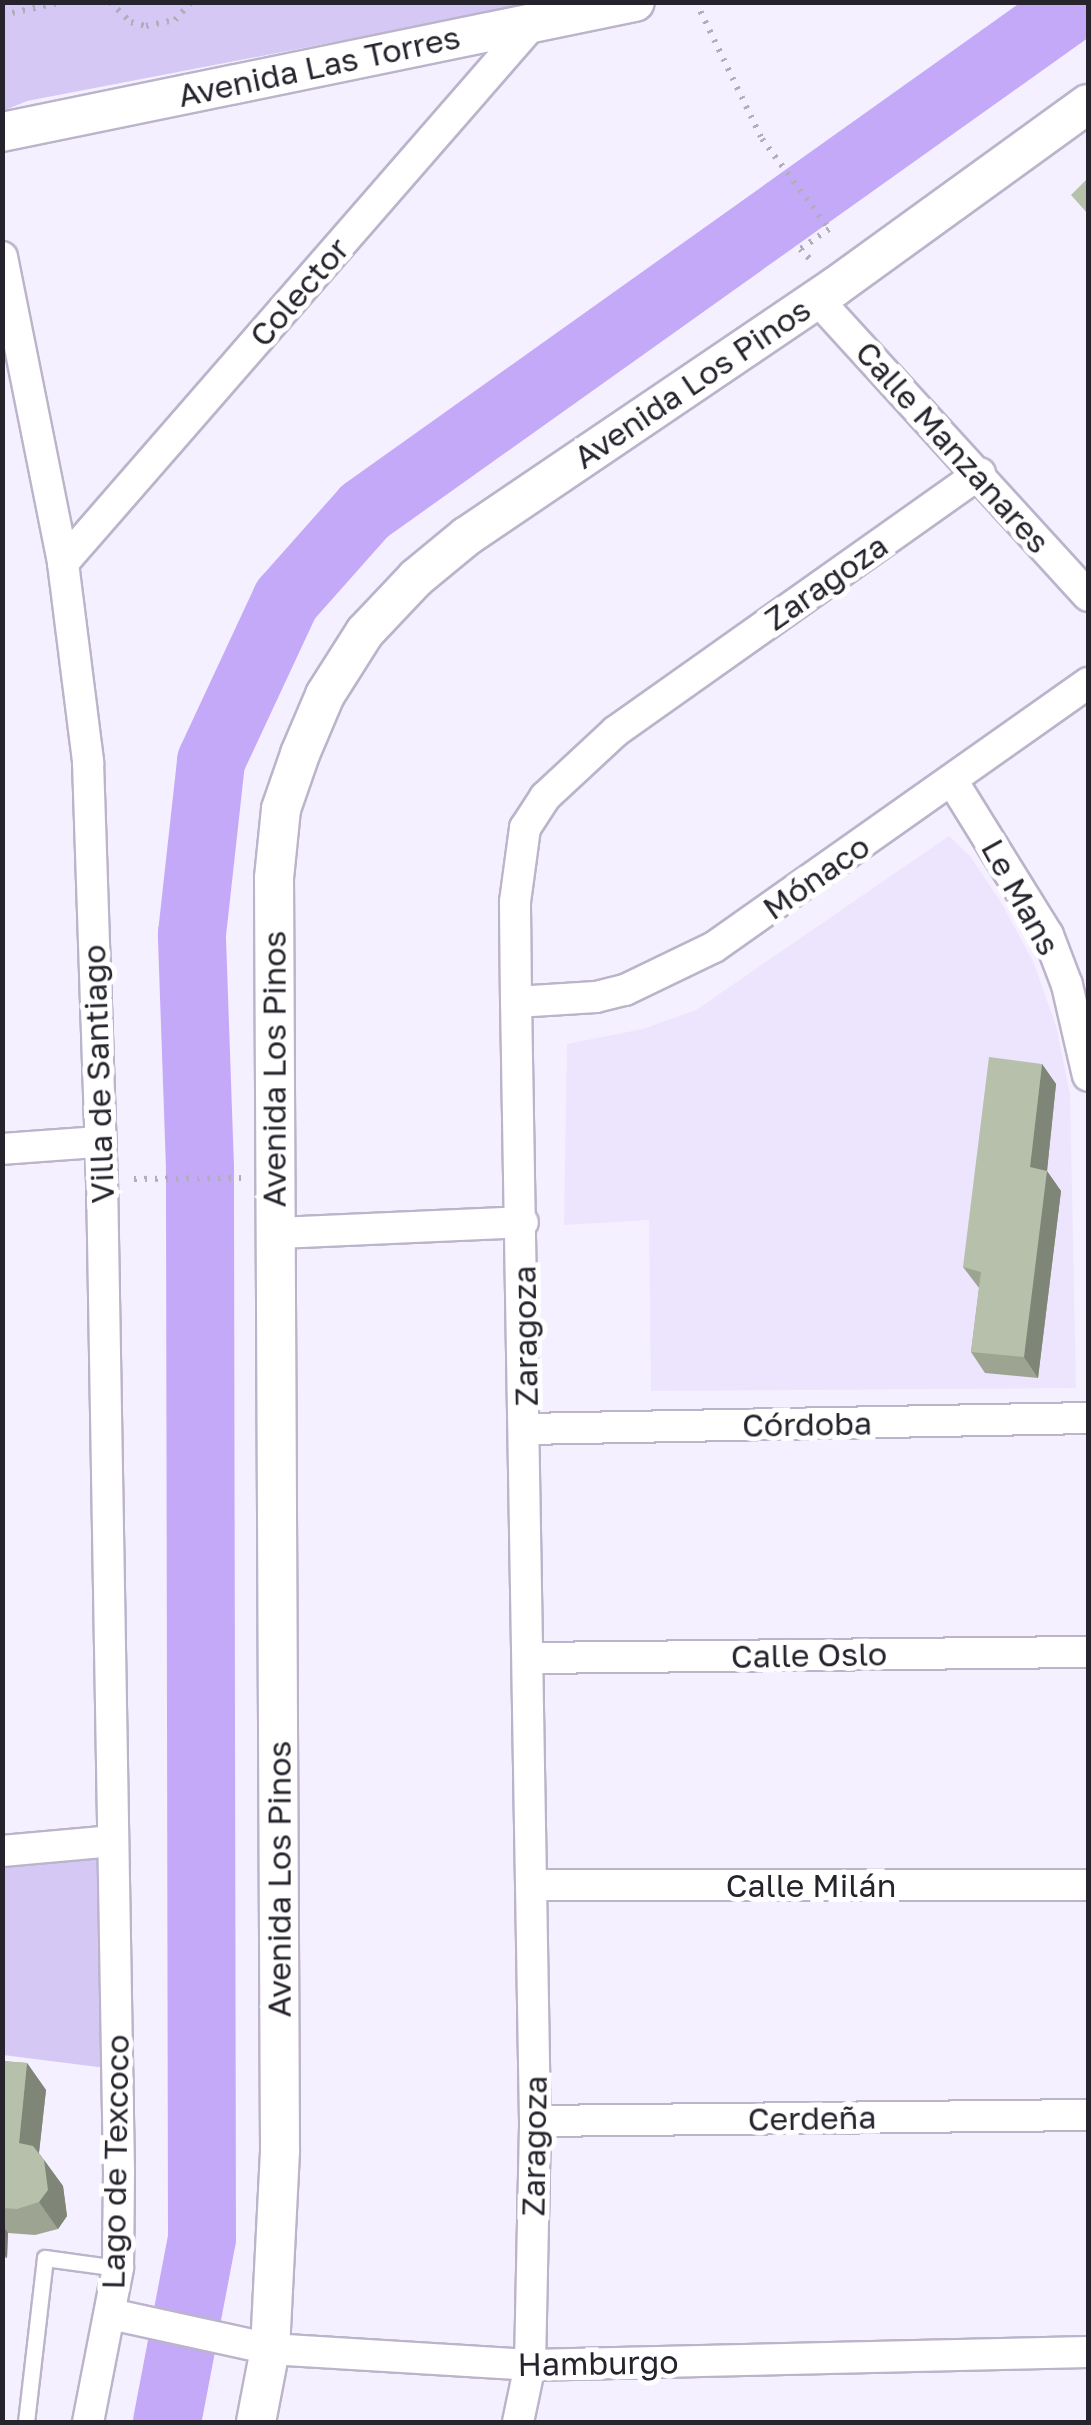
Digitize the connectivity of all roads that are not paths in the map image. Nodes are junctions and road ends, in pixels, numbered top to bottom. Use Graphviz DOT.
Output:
graph roads {
  1 [pos="635,2"];
  2 [pos="534,22"];
  3 [pos="1088,104"];
  4 [pos="2,132"];
  5 [pos="2,257"];
  6 [pos="817,299"];
  7 [pos="980,473"];
  8 [pos="63,562"];
  9 [pos="1088,596"];
  10 [pos="1088,683"];
  11 [pos="953,782"];
  12 [pos="516,1002"];
  13 [pos="1088,1076"];
  14 [pos="98,1142"];
  15 [pos="2,1149"];
  16 [pos="522,1222"];
  17 [pos="276,1233"];
  18 [pos="1088,1418"];
  19 [pos="526,1429"];
  20 [pos="1088,1652"];
  21 [pos="530,1658"];
  22 [pos="112,1841"];
  23 [pos="2,1851"];
  24 [pos="534,1885"];
  25 [pos="1088,1885"];
  26 [pos="116,1898"];
  27 [pos="1088,2116"];
  28 [pos="535,2121"];
  29 [pos="118,2268"];
  30 [pos="111,2314"];
  31 [pos="270,2349"];
  32 [pos="1088,2352"];
  33 [pos="530,2366"];
  34 [pos="26,2422"];
  35 [pos="88,2422"];
  36 [pos="256,2422"];
  37 [pos="518,2422"];
  1 -- 2 [label="street, Avenida Las Torres"];
  2 -- 4 [label="street, Avenida Las Torres"];
  2 -- 8 [label="street, Colector"];
  3 -- 6 [label="street, Avenida Los Pinos"];
  5 -- 8 [label="street, Villa de Santiago"];
  6 -- 7 [label="street, Calle Manzanares"];
  6 -- 17 [label="street, Avenida Los Pinos"];
  7 -- 9 [label="street, Calle Manzanares"];
  7 -- 12 [label="street, Zaragoza"];
  8 -- 14 [label="street, Villa de Santiago"];
  10 -- 11 [label="street, Mónaco"];
  11 -- 12 [label="street, Mónaco"];
  11 -- 13 [label="street, Le Mans"];
  12 -- 16 [label="street, Zaragoza"];
  14 -- 15 [label="street"];
  14 -- 22 [label="street, Villa de Santiago"];
  16 -- 17 [label="street"];
  16 -- 19 [label="street, Zaragoza"];
  17 -- 31 [label="street, Avenida Los Pinos"];
  18 -- 19 [label="street, Córdoba"];
  19 -- 21 [label="street, Zaragoza"];
  20 -- 21 [label="street, Calle Oslo"];
  21 -- 24 [label="street, Zaragoza"];
  22 -- 23 [label="street"];
  22 -- 26 [label="street, Villa de Santiago"];
  24 -- 25 [label="street, Calle Milán"];
  24 -- 28 [label="street, Zaragoza"];
  26 -- 29 [label="street, Lago de Texcoco"];
  27 -- 28 [label="street, Cerdeña"];
  28 -- 33 [label="street, Zaragoza"];
  29 -- 30 [label="street, Lago de Texcoco"];
  29 -- 34 [label="lane"];
  30 -- 31 [label="street, Hamburgo"];
  30 -- 35 [label="street, Lago de Texcoco"];
  31 -- 33 [label="street, Hamburgo"];
  31 -- 36 [label="street, Avenida Los Pinos"];
  32 -- 33 [label="street, Hamburgo"];
  33 -- 37 [label="street, Zaragoza"];
}
